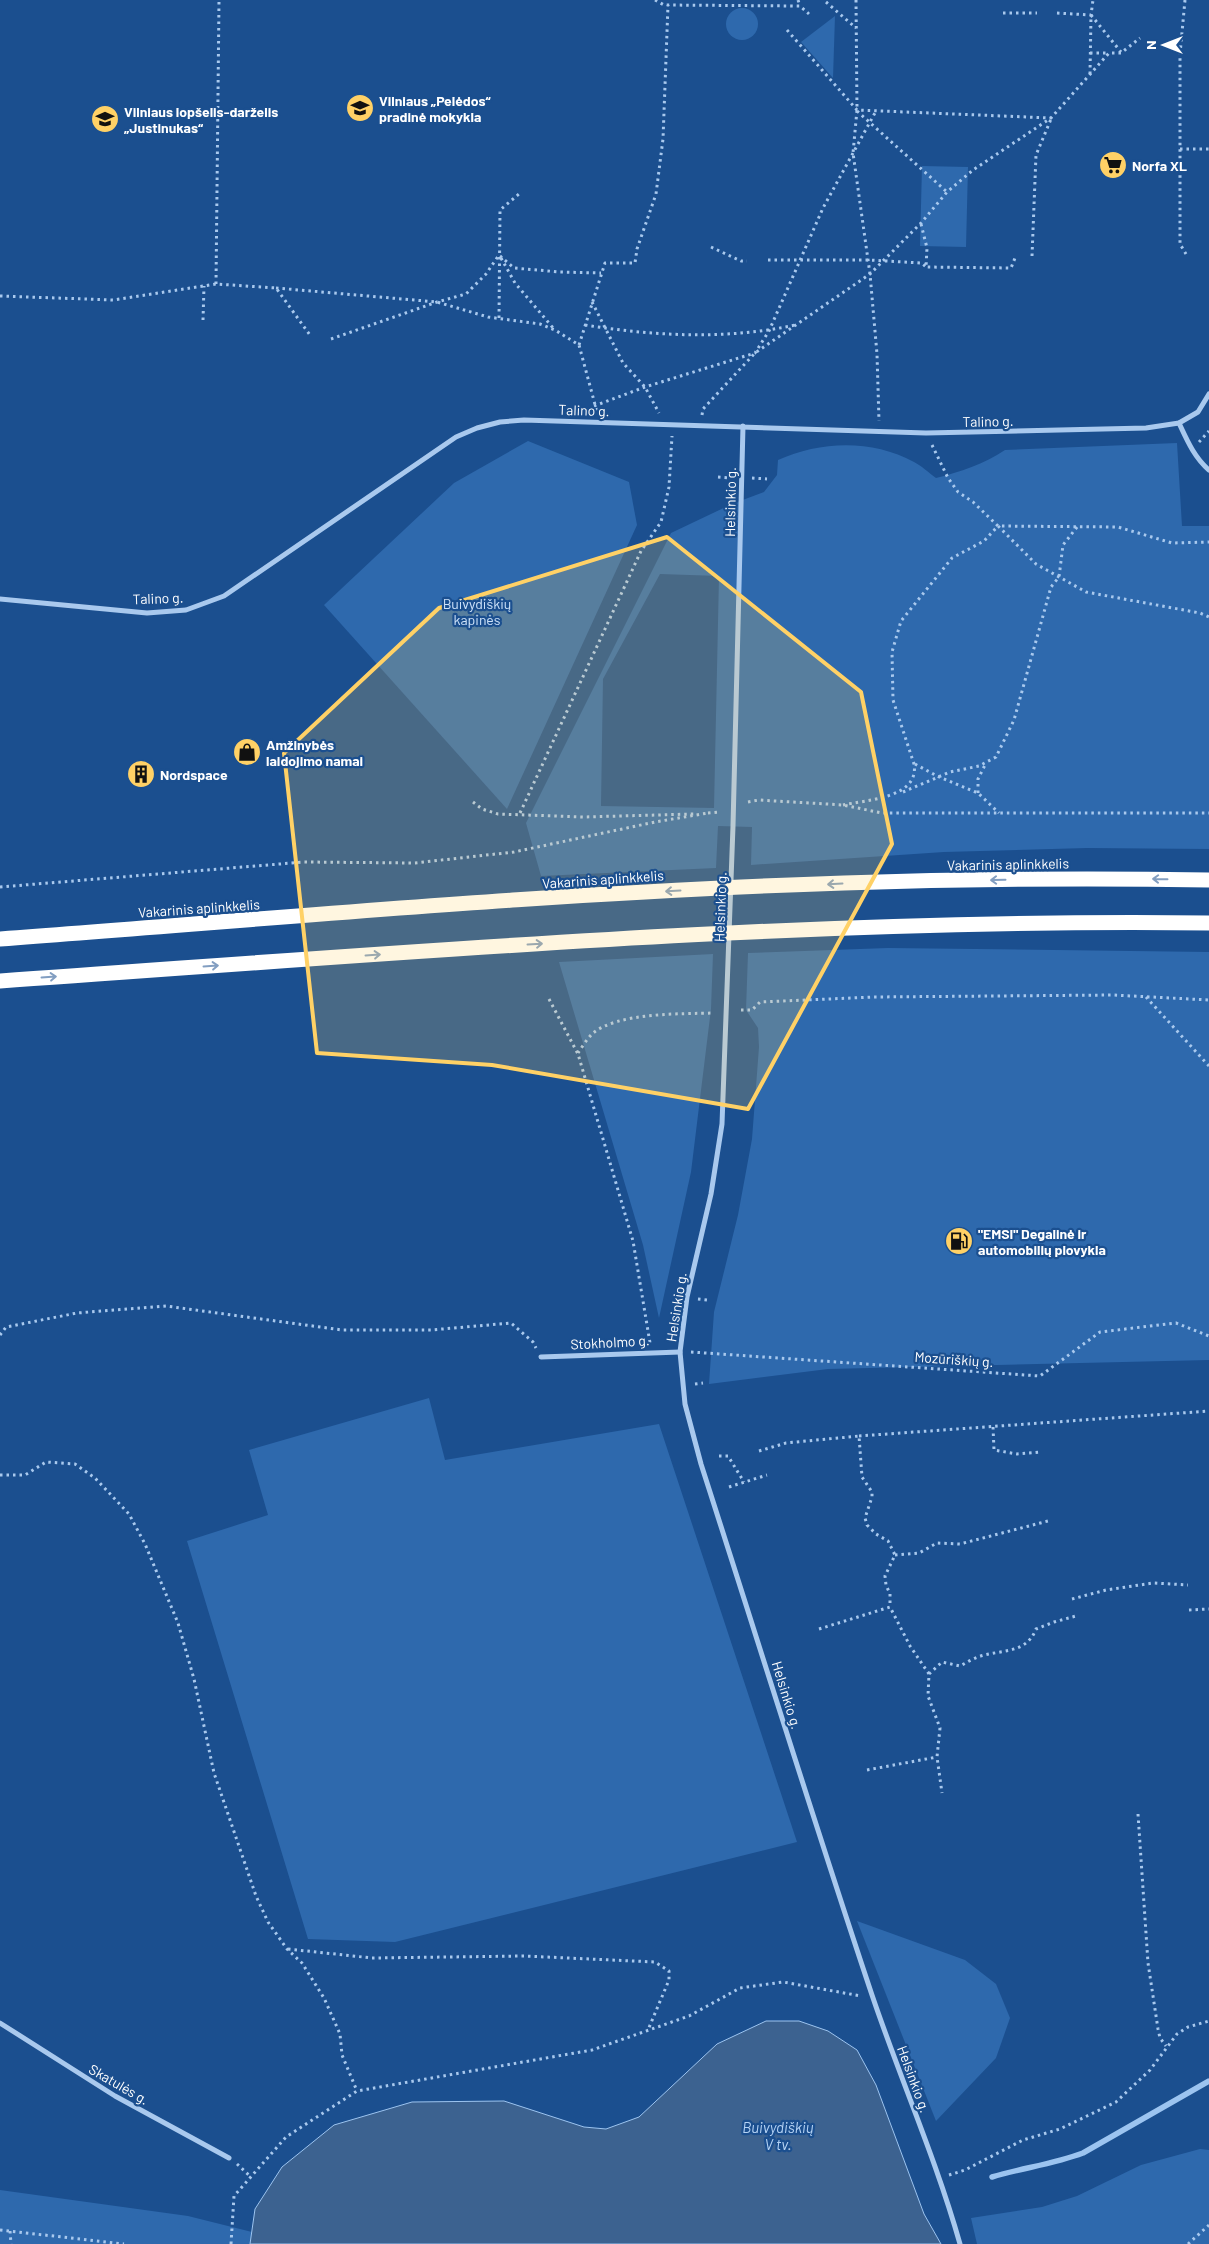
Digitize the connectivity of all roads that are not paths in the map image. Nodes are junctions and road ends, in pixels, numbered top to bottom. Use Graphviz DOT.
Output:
graph roads {
  1 [pos="1209,394"];
  2 [pos="1179,423"];
  3 [pos="743,426"];
  4 [pos="1209,470"];
  5 [pos="0,599"];
  6 [pos="1209,880"];
  7 [pos="1209,923"];
  8 [pos="0,939"];
  9 [pos="0,981"];
  10 [pos="680,1352"];
  11 [pos="541,1357"];
  12 [pos="0,2023"];
  13 [pos="229,2158"];
  14 [pos="960,2244"];
  1 -- 2 [label="street, Talino g."];
  2 -- 3 [label="street, Talino g."];
  2 -- 4 [label="street"];
  3 -- 5 [label="street, Talino g."];
  3 -- 10 [label="street, Helsinkio g."];
  6 -- 8 [label="highway, Vakarinis aplinkkelis, one-way"];
  9 -- 7 [label="highway, one-way"];
  10 -- 11 [label="street, Stokholmo g."];
  10 -- 14 [label="street, Helsinkio g."];
  12 -- 13 [label="street, Skatulės g."];
}
